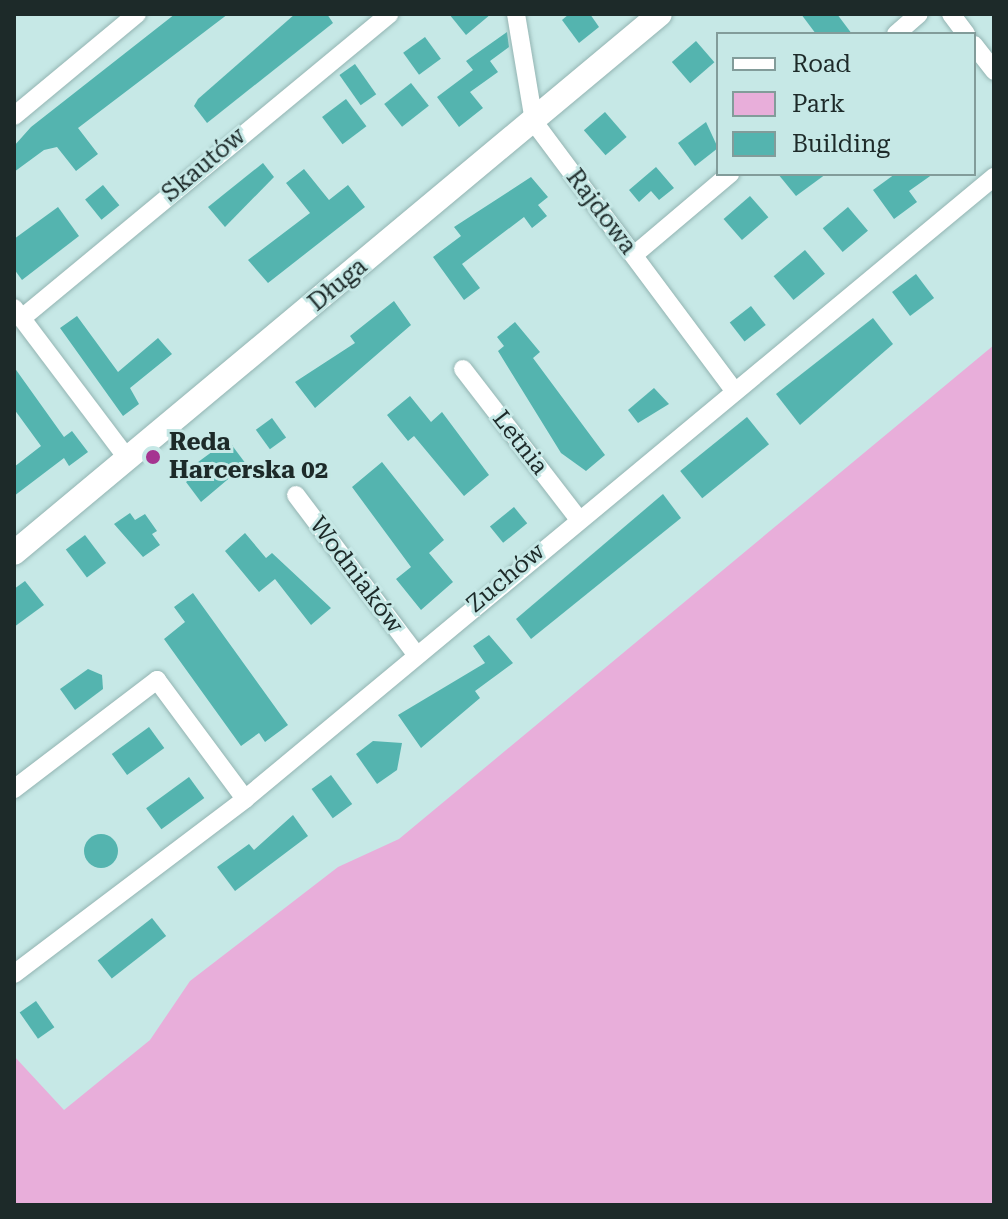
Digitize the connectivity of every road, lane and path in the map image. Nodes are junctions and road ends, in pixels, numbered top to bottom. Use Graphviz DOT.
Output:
graph roads {
  1 [pos="137,14"];
  2 [pos="389,14"];
  3 [pos="516,14"];
  4 [pos="660,14"];
  5 [pos="919,14"];
  6 [pos="951,14"];
  7 [pos="898,32"];
  8 [pos="964,32"];
  9 [pos="976,48"];
  10 [pos="994,71"];
  11 [pos="14,116"];
  12 [pos="534,122"];
  13 [pos="728,176"];
  14 [pos="994,177"];
  15 [pos="634,255"];
  16 [pos="18,313"];
  17 [pos="463,369"];
  18 [pos="734,390"];
  19 [pos="127,458"];
  20 [pos="296,495"];
  21 [pos="577,517"];
  22 [pos="14,553"];
  23 [pos="416,654"];
  24 [pos="14,789"];
  25 [pos="245,799"];
  26 [pos="14,974"];
  1 -- 11 [label="street"];
  2 -- 16 [label="street, Skautów"];
  3 -- 12 [label="street, Rajdowa"];
  4 -- 12 [label="street, Długa"];
  5 -- 7 [label="street"];
  6 -- 8 [label="street"];
  9 -- 10 [label="street"];
  12 -- 15 [label="street, Rajdowa"];
  12 -- 19 [label="street, Długa"];
  13 -- 15 [label="street"];
  14 -- 18 [label="street, Zuchów"];
  15 -- 18 [label="street, Rajdowa"];
  16 -- 19 [label="street"];
  17 -- 21 [label="street, Letnia"];
  18 -- 21 [label="street, Zuchów"];
  19 -- 22 [label="street, Długa"];
  20 -- 23 [label="street, Wodniaków"];
  21 -- 23 [label="street, Zuchów"];
  23 -- 25 [label="street, Zuchów"];
  24 -- 25 [label="street"];
  25 -- 26 [label="street, Zuchów"];
}
